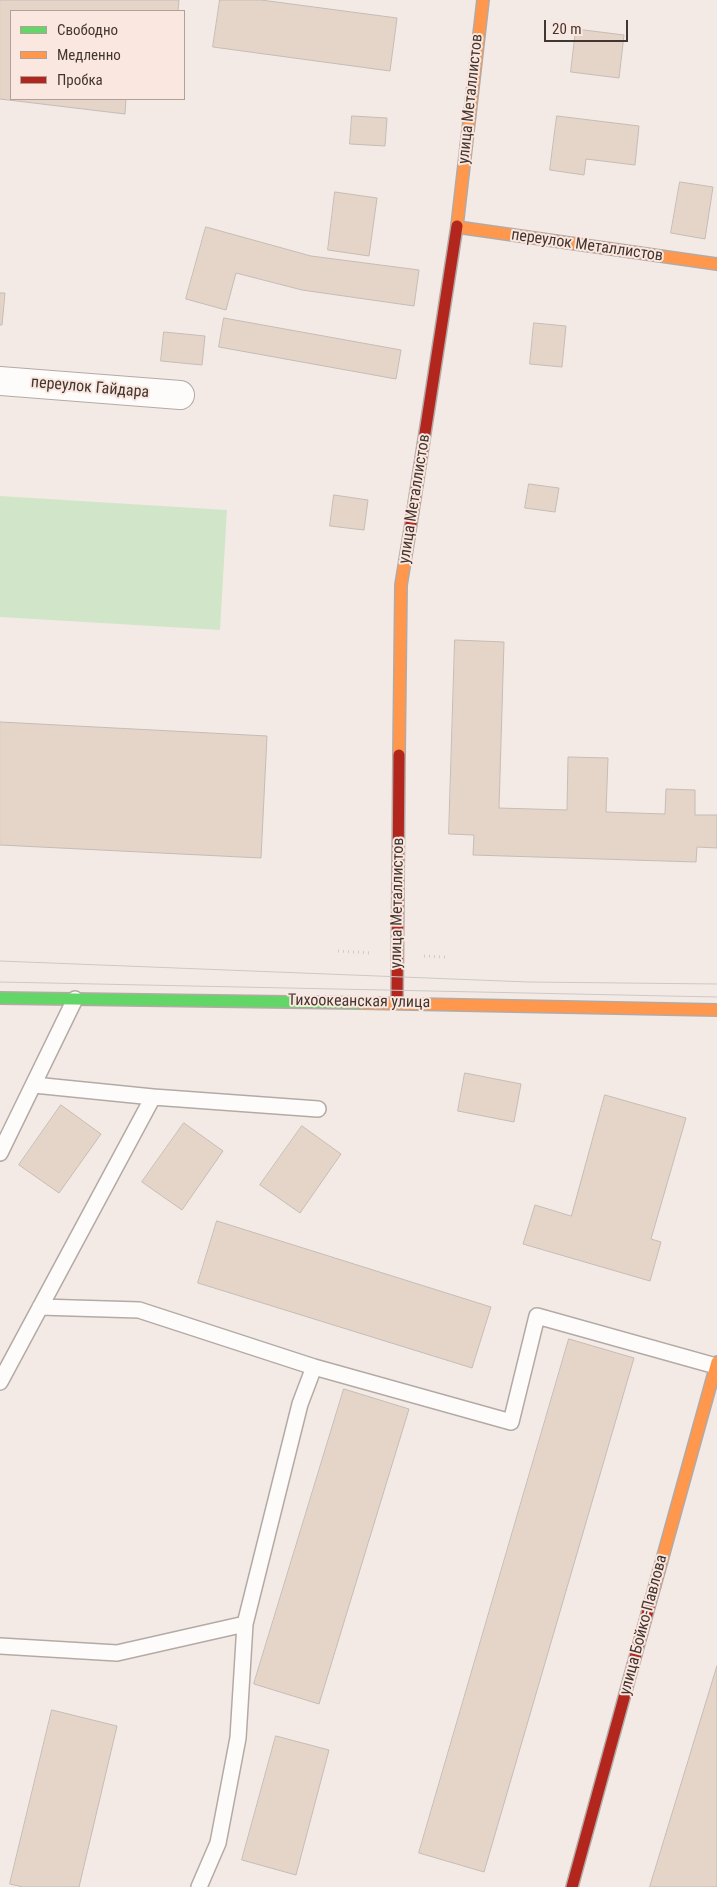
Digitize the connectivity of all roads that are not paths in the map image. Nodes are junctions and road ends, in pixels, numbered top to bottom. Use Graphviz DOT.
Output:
graph roads {
  1 [pos="482,0"];
  2 [pos="457,227"];
  3 [pos="717,264"];
  4 [pos="0,381"];
  5 [pos="180,395"];
  6 [pos="0,998"];
  7 [pos="75,999"];
  8 [pos="397,1002"];
  9 [pos="717,1010"];
  10 [pos="34,1085"];
  11 [pos="153,1097"];
  12 [pos="318,1109"];
  13 [pos="0,1153"];
  14 [pos="40,1307"];
  15 [pos="716,1364"];
  16 [pos="314,1367"];
  17 [pos="0,1382"];
  18 [pos="245,1624"];
  19 [pos="0,1646"];
  20 [pos="199,1887"];
  21 [pos="572,1887"];
  1 -- 2 [label="street, улица Металлистов"];
  2 -- 3 [label="street, переулок Металлистов"];
  2 -- 8 [label="street, улица Металлистов"];
  4 -- 5 [label="street, переулок Гайдара"];
  6 -- 7 [label="street, Тихоокеанская улица"];
  7 -- 8 [label="street, Тихоокеанская улица"];
  7 -- 10 [label="lane"];
  8 -- 9 [label="street, Тихоокеанская улица"];
  10 -- 11 [label="lane"];
  10 -- 13 [label="lane"];
  11 -- 12 [label="lane"];
  11 -- 14 [label="lane"];
  14 -- 16 [label="lane"];
  14 -- 17 [label="lane"];
  15 -- 16 [label="lane"];
  15 -- 21 [label="street, улица Бойко-Павлова"];
  16 -- 18 [label="lane"];
  18 -- 19 [label="lane"];
  18 -- 20 [label="lane"];
}
